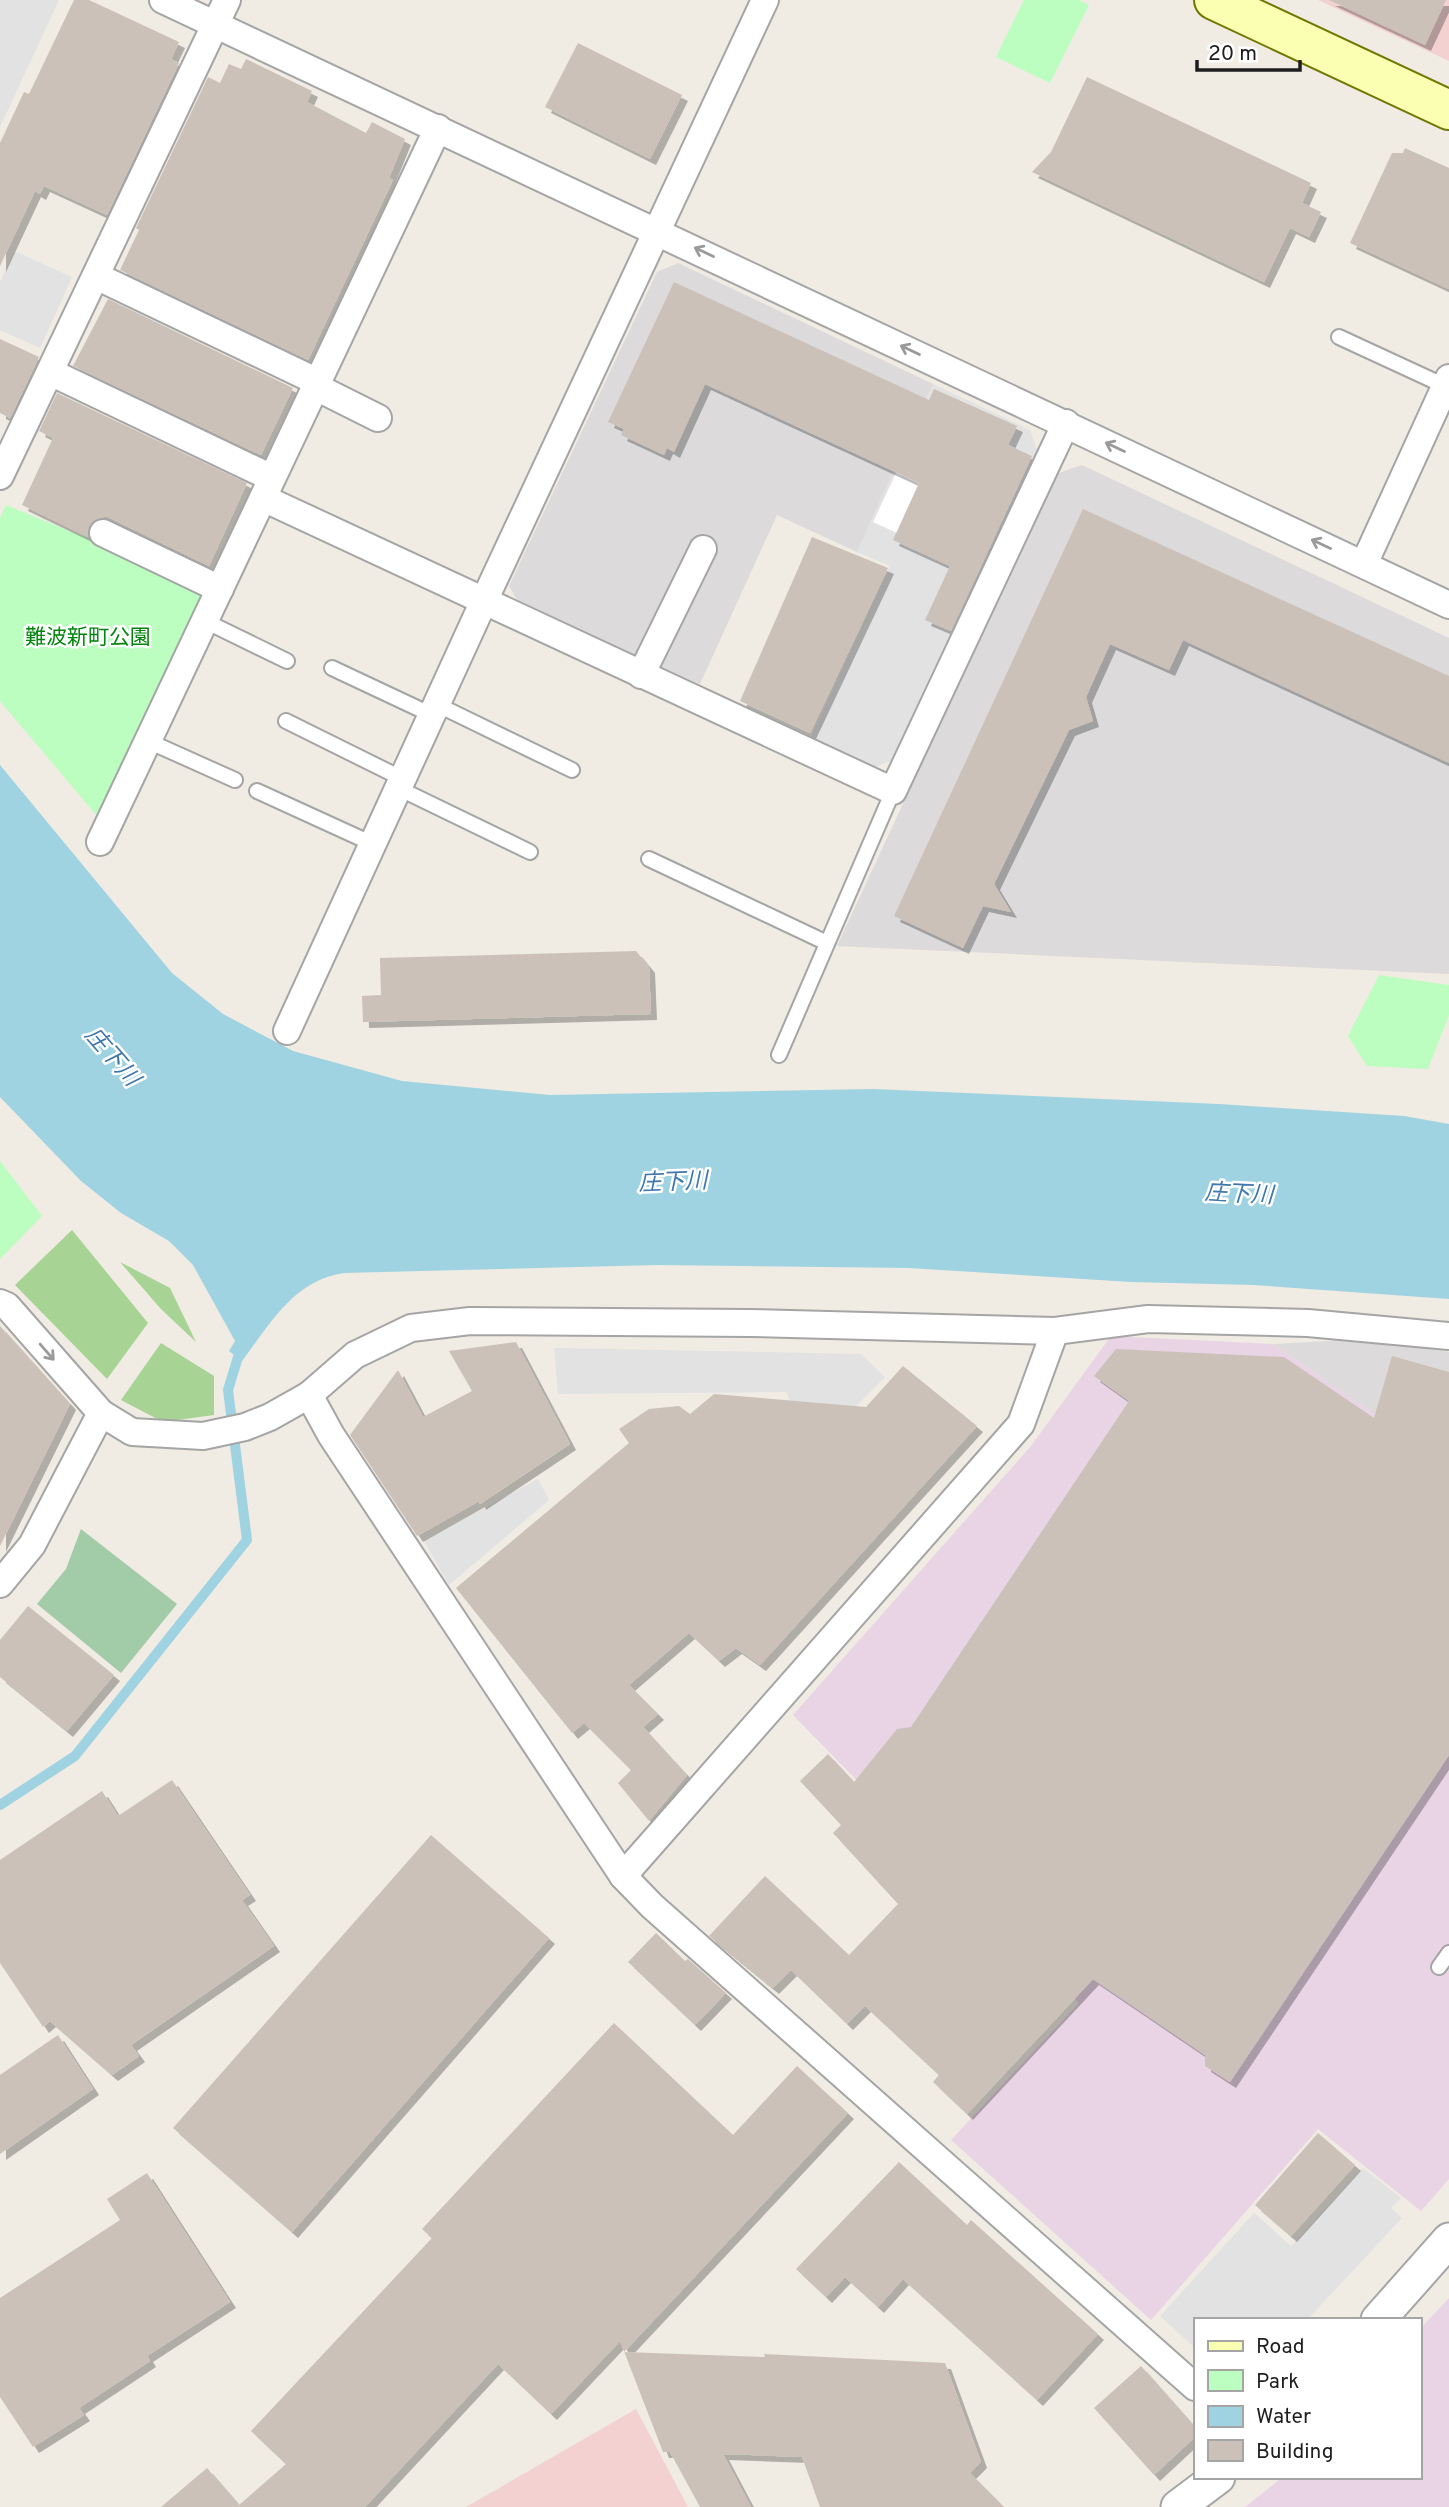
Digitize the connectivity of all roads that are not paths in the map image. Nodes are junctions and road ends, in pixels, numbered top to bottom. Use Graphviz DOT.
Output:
graph roads {
  1 [pos="163,0"];
  2 [pos="226,0"];
  3 [pos="765,0"];
  4 [pos="1214,0"];
  5 [pos="215,24"];
  6 [pos="1449,110"];
  7 [pos="438,128"];
  8 [pos="657,230"];
  9 [pos="96,276"];
  10 [pos="1339,337"];
  11 [pos="50,372"];
  12 [pos="1447,382"];
  13 [pos="317,384"];
  14 [pos="378,418"];
  15 [pos="1066,424"];
  16 [pos="0,476"];
  17 [pos="268,488"];
  18 [pos="103,533"];
  19 [pos="703,549"];
  20 [pos="1364,564"];
  21 [pos="220,589"];
  22 [pos="483,603"];
  23 [pos="1449,605"];
  24 [pos="205,621"];
  25 [pos="287,661"];
  26 [pos="332,668"];
  27 [pos="641,675"];
  28 [pos="434,710"];
  29 [pos="286,721"];
  30 [pos="148,741"];
  31 [pos="572,770"];
  32 [pos="235,780"];
  33 [pos="401,783"];
  34 [pos="257,791"];
  35 [pos="893,792"];
  36 [pos="100,842"];
  37 [pos="373,844"];
  38 [pos="530,852"];
  39 [pos="649,859"];
  40 [pos="827,943"];
  41 [pos="287,1031"];
  42 [pos="779,1055"];
  43 [pos="0,1303"];
  44 [pos="1055,1331"];
  45 [pos="1449,1336"];
  46 [pos="309,1395"];
  47 [pos="101,1413"];
  48 [pos="0,1584"];
  49 [pos="623,1876"];
  50 [pos="1449,1953"];
  51 [pos="1439,1967"];
  52 [pos="1449,2240"];
  53 [pos="1380,2318"];
  54 [pos="1194,2386"];
  55 [pos="1215,2479"];
  56 [pos="1178,2507"];
  1 -- 5 [label="street"];
  2 -- 5 [label="street"];
  3 -- 8 [label="street"];
  4 -- 6 [label="main road"];
  5 -- 7 [label="street"];
  5 -- 9 [label="street"];
  7 -- 8 [label="street"];
  7 -- 13 [label="street"];
  15 -- 8 [label="street, one-way"];
  8 -- 22 [label="street"];
  9 -- 11 [label="street"];
  9 -- 13 [label="street"];
  10 -- 12 [label="lane"];
  11 -- 16 [label="street"];
  11 -- 17 [label="street"];
  12 -- 20 [label="street"];
  13 -- 14 [label="street"];
  13 -- 17 [label="street"];
  20 -- 15 [label="street, one-way"];
  15 -- 35 [label="street"];
  17 -- 21 [label="street"];
  17 -- 22 [label="street"];
  18 -- 21 [label="street"];
  19 -- 27 [label="street"];
  20 -- 23 [label="street"];
  21 -- 24 [label="street"];
  22 -- 27 [label="street"];
  22 -- 28 [label="street"];
  24 -- 25 [label="lane"];
  24 -- 30 [label="street"];
  26 -- 28 [label="lane"];
  27 -- 35 [label="street"];
  28 -- 31 [label="lane"];
  28 -- 33 [label="street"];
  29 -- 33 [label="lane"];
  30 -- 32 [label="lane"];
  30 -- 36 [label="street"];
  33 -- 37 [label="street"];
  33 -- 38 [label="lane"];
  34 -- 37 [label="lane"];
  35 -- 40 [label="lane"];
  37 -- 41 [label="street"];
  39 -- 40 [label="lane"];
  40 -- 42 [label="lane"];
  43 -- 47 [label="street, one-way"];
  44 -- 45 [label="street"];
  44 -- 46 [label="street"];
  44 -- 49 [label="street"];
  46 -- 47 [label="street"];
  46 -- 49 [label="street"];
  47 -- 48 [label="street"];
  49 -- 54 [label="street"];
  50 -- 51 [label="lane"];
  52 -- 53 [label="street"];
  55 -- 56 [label="street"];
}
